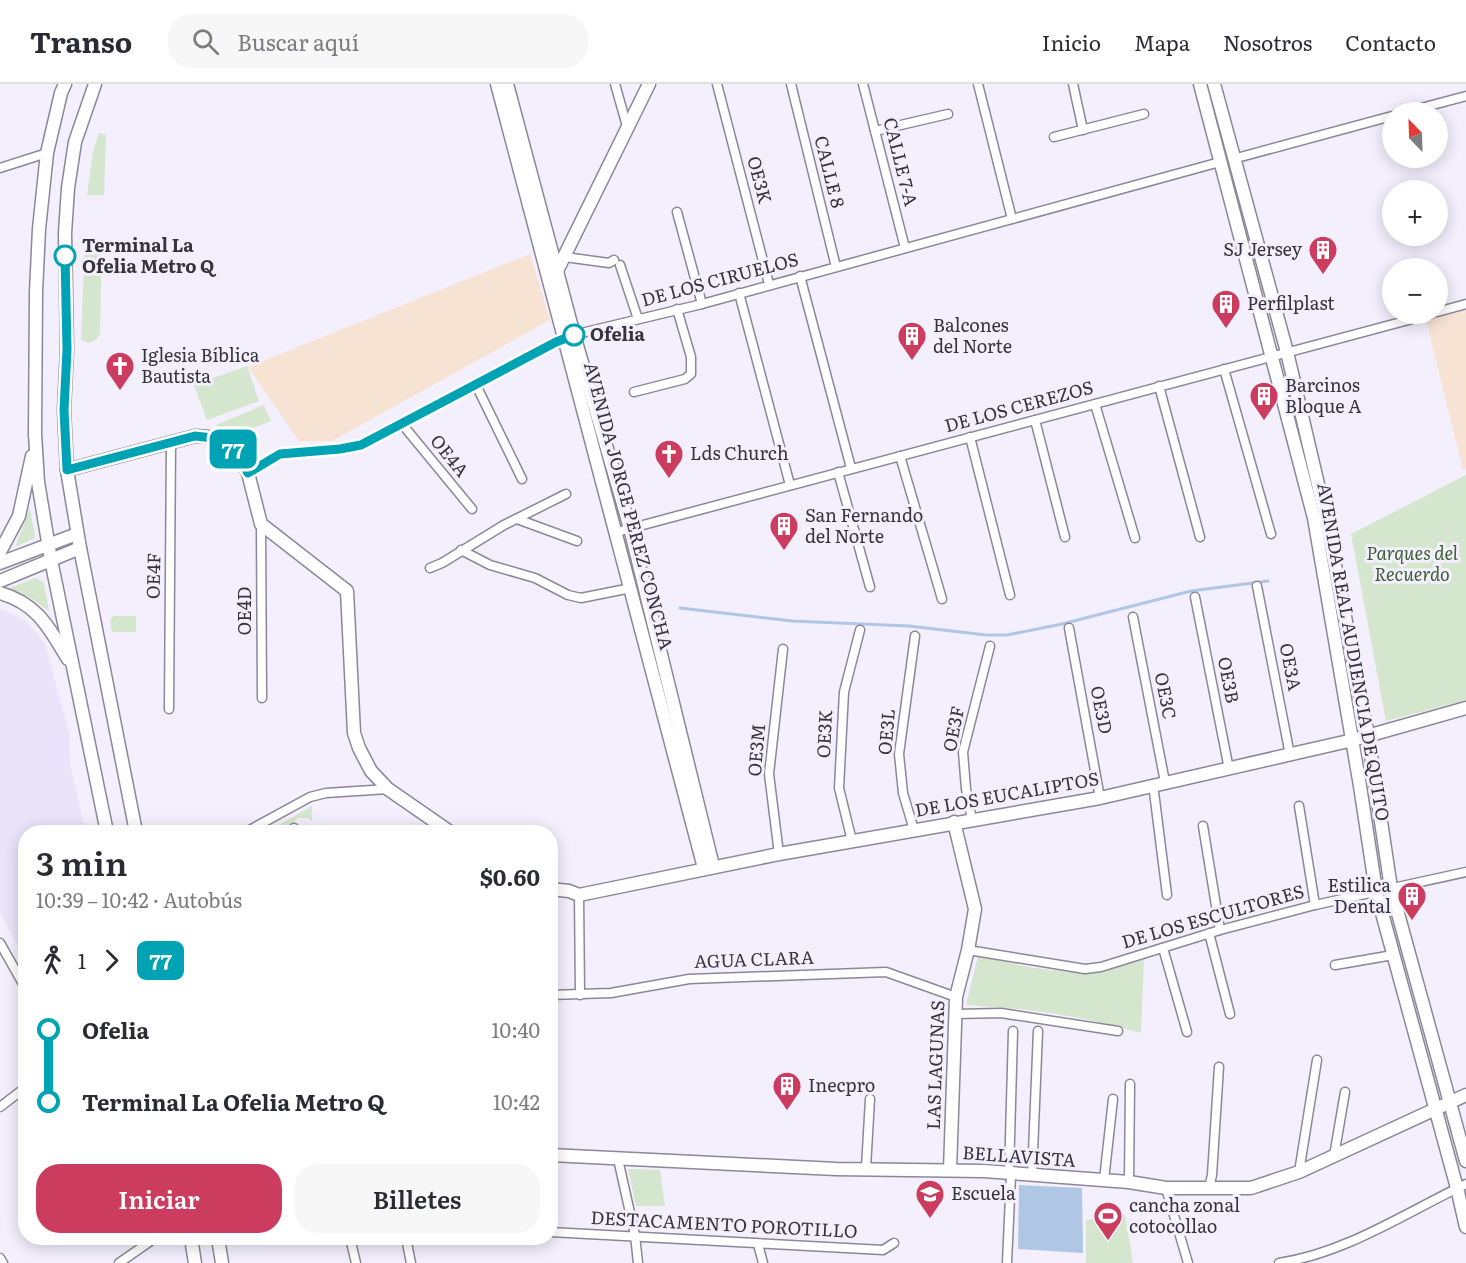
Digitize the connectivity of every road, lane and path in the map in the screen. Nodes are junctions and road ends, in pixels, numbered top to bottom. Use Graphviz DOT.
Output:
graph roads {
  1 [pos="65,84"];
  2 [pos="95,84"];
  3 [pos="497,84"];
  4 [pos="507,84"];
  5 [pos="615,84"];
  6 [pos="649,84"];
  7 [pos="717,84"];
  8 [pos="791,84"];
  9 [pos="863,84"];
  10 [pos="978,84"];
  11 [pos="1073,84"];
  12 [pos="1200,84"];
  13 [pos="1214,84"];
  14 [pos="1466,96"];
  15 [pos="1444,102"];
  16 [pos="948,114"];
  17 [pos="1144,114"];
  18 [pos="1382,119"];
  19 [pos="628,130"];
  20 [pos="1083,130"];
  21 [pos="875,131"];
  22 [pos="1054,137"];
  23 [pos="47,153"];
  24 [pos="1226,161"];
  25 [pos="0,168"];
  26 [pos="677,212"];
  27 [pos="1012,219"];
  28 [pos="905,248"];
  29 [pos="565,257"];
  30 [pos="836,267"];
  31 [pos="553,274"];
  32 [pos="800,276"];
  33 [pos="769,284"];
  34 [pos="738,293"];
  35 [pos="702,304"];
  36 [pos="1466,304"];
  37 [pos="677,309"];
  38 [pos="1448,309"];
  39 [pos="638,319"];
  40 [pos="1393,324"];
  41 [pos="570,336"];
  42 [pos="1287,352"];
  43 [pos="1272,356"];
  44 [pos="1224,369"];
  45 [pos="476,385"];
  46 [pos="1159,386"];
  47 [pos="634,392"];
  48 [pos="1095,404"];
  49 [pos="1035,420"];
  50 [pos="402,424"];
  51 [pos="35,434"];
  52 [pos="970,437"];
  53 [pos="171,443"];
  54 [pos="900,456"];
  55 [pos="851,468"];
  56 [pos="67,470"];
  57 [pos="838,472"];
  58 [pos="248,473"];
  59 [pos="522,479"];
  60 [pos="790,485"];
  61 [pos="566,494"];
  62 [pos="471,509"];
  63 [pos="517,519"];
  64 [pos="261,524"];
  65 [pos="630,528"];
  66 [pos="616,532"];
  67 [pos="77,534"];
  68 [pos="1271,534"];
  69 [pos="1065,537"];
  70 [pos="1200,537"];
  71 [pos="1135,538"];
  72 [pos="577,541"];
  73 [pos="48,544"];
  74 [pos="80,548"];
  75 [pos="461,550"];
  76 [pos="0,552"];
  77 [pos="51,560"];
  78 [pos="0,563"];
  79 [pos="430,568"];
  80 [pos="0,581"];
  81 [pos="1257,586"];
  82 [pos="870,587"];
  83 [pos="631,588"];
  84 [pos="0,593"];
  85 [pos="1010,595"];
  86 [pos="1195,597"];
  87 [pos="942,599"];
  88 [pos="1133,617"];
  89 [pos="1069,628"];
  90 [pos="861,630"];
  91 [pos="915,636"];
  92 [pos="990,646"];
  93 [pos="783,649"];
  94 [pos="73,667"];
  95 [pos="262,698"];
  96 [pos="1466,708"];
  97 [pos="169,709"];
  98 [pos="1368,735"];
  99 [pos="1353,740"];
  100 [pos="1290,756"];
  101 [pos="1229,769"];
  102 [pos="1159,783"];
  103 [pos="388,789"];
  104 [pos="1100,798"];
  105 [pos="1299,806"];
  106 [pos="972,820"];
  107 [pos="954,822"];
  108 [pos="106,825"];
  109 [pos="135,825"];
  110 [pos="259,825"];
  111 [pos="440,825"];
  112 [pos="1203,826"];
  113 [pos="914,830"];
  114 [pos="852,841"];
  115 [pos="779,854"];
  116 [pos="709,867"];
  117 [pos="1466,872"];
  118 [pos="1391,888"];
  119 [pos="558,890"];
  120 [pos="1376,891"];
  121 [pos="579,895"];
  122 [pos="1167,896"];
  123 [pos="1315,905"];
  124 [pos="1220,930"];
  125 [pos="1209,933"];
  126 [pos="0,943"];
  127 [pos="1163,948"];
  128 [pos="968,950"];
  129 [pos="1393,955"];
  130 [pos="1335,964"];
  131 [pos="18,975"];
  132 [pos="580,995"];
  133 [pos="558,996"];
  134 [pos="956,997"];
  135 [pos="955,1014"];
  136 [pos="1230,1014"];
  137 [pos="1118,1030"];
  138 [pos="1013,1031"];
  139 [pos="1038,1031"];
  140 [pos="1187,1032"];
  141 [pos="1317,1060"];
  142 [pos="1219,1067"];
  143 [pos="1131,1084"];
  144 [pos="18,1092"];
  145 [pos="1345,1092"];
  146 [pos="1466,1095"];
  147 [pos="870,1099"];
  148 [pos="1113,1100"];
  149 [pos="2,1102"];
  150 [pos="1450,1103"];
  151 [pos="1435,1111"];
  152 [pos="558,1155"];
  153 [pos="1334,1156"];
  154 [pos="618,1159"];
  155 [pos="1466,1161"];
  156 [pos="866,1168"];
  157 [pos="950,1170"];
  158 [pos="1299,1172"];
  159 [pos="1010,1174"];
  160 [pos="1032,1176"];
  161 [pos="1104,1180"];
  162 [pos="1129,1182"];
  163 [pos="1461,1186"];
  164 [pos="1166,1188"];
  165 [pos="1209,1188"];
  166 [pos="1466,1227"];
  167 [pos="558,1232"];
  168 [pos="635,1235"];
  169 [pos="894,1243"];
  170 [pos="758,1244"];
  171 [pos="145,1245"];
  172 [pos="191,1245"];
  173 [pos="219,1245"];
  174 [pos="352,1245"];
  175 [pos="407,1245"];
  176 [pos="0,1258"];
  177 [pos="3,1263"];
  178 [pos="119,1263"];
  179 [pos="195,1263"];
  180 [pos="222,1263"];
  181 [pos="356,1263"];
  182 [pos="411,1263"];
  183 [pos="638,1263"];
  184 [pos="763,1263"];
  185 [pos="1007,1263"];
  186 [pos="1188,1263"];
  187 [pos="1278,1263"];
  1 -- 23 [label="street"];
  2 -- 56 [label="street"];
  3 -- 31 [label="street, AVENIDA JORGE PEREZ CONCHA"];
  4 -- 31 [label="street, AVENIDA JORGE PEREZ CONCHA"];
  5 -- 19 [label="street"];
  6 -- 19 [label="street"];
  7 -- 33 [label="street, OE3K"];
  8 -- 30 [label="street, CALLE 8"];
  9 -- 21 [label="street, CALLE 7-A"];
  10 -- 27 [label="street"];
  11 -- 20 [label="street"];
  12 -- 24 [label="street, AVENIDA REAL AUDIENCIA DE QUITO"];
  13 -- 24 [label="street, AVENIDA REAL AUDIENCIA DE QUITO"];
  14 -- 15 [label="street"];
  16 -- 21 [label="street"];
  17 -- 20 [label="street"];
  18 -- 24 [label="street, DE LOS CIRUELOS"];
  19 -- 29 [label="street"];
  20 -- 22 [label="street"];
  21 -- 28 [label="street, CALLE 7-A"];
  23 -- 25 [label="street"];
  23 -- 51 [label="street"];
  24 -- 27 [label="street, DE LOS CIRUELOS"];
  24 -- 42 [label="street, AVENIDA REAL AUDIENCIA DE QUITO"];
  24 -- 43 [label="street, AVENIDA REAL AUDIENCIA DE QUITO"];
  26 -- 35 [label="street"];
  27 -- 28 [label="street, DE LOS CIRUELOS"];
  28 -- 30 [label="street, DE LOS CIRUELOS"];
  29 -- 31 [label="street"];
  29 -- 39 [label="street"];
  30 -- 32 [label="street, DE LOS CIRUELOS"];
  31 -- 41 [label="street, AVENIDA JORGE PEREZ CONCHA"];
  32 -- 33 [label="street, DE LOS CIRUELOS"];
  32 -- 55 [label="street"];
  33 -- 34 [label="street, DE LOS CIRUELOS"];
  34 -- 35 [label="street, DE LOS CIRUELOS"];
  34 -- 60 [label="street"];
  35 -- 37 [label="street, DE LOS CIRUELOS"];
  36 -- 38 [label="street"];
  37 -- 39 [label="street, DE LOS CIRUELOS"];
  37 -- 47 [label="street"];
  39 -- 41 [label="street, DE LOS CIRUELOS"];
  40 -- 42 [label="street, DE LOS CEREZOS"];
  41 -- 45 [label="street, DE LOS CIRUELOS"];
  41 -- 65 [label="street, AVENIDA JORGE PEREZ CONCHA"];
  41 -- 66 [label="street, AVENIDA JORGE PEREZ CONCHA"];
  42 -- 43 [label="street, DE LOS CEREZOS"];
  42 -- 98 [label="street, AVENIDA REAL AUDIENCIA DE QUITO"];
  43 -- 44 [label="street, DE LOS CEREZOS"];
  43 -- 99 [label="street, AVENIDA REAL AUDIENCIA DE QUITO"];
  44 -- 46 [label="street, DE LOS CEREZOS"];
  44 -- 68 [label="street"];
  45 -- 50 [label="street, DE LOS CIRUELOS"];
  45 -- 59 [label="street"];
  46 -- 48 [label="street, DE LOS CEREZOS"];
  46 -- 70 [label="street"];
  48 -- 49 [label="street, DE LOS CEREZOS"];
  48 -- 71 [label="street"];
  49 -- 52 [label="street, DE LOS CEREZOS"];
  49 -- 69 [label="street"];
  50 -- 58 [label="street, DE LOS CIRUELOS"];
  50 -- 62 [label="street, OE4A"];
  51 -- 73 [label="street"];
  51 -- 76 [label="street"];
  52 -- 54 [label="street, DE LOS CEREZOS"];
  52 -- 85 [label="street"];
  53 -- 56 [label="street"];
  53 -- 58 [label="street"];
  53 -- 97 [label="street, OE4F"];
  54 -- 55 [label="street, DE LOS CEREZOS"];
  54 -- 87 [label="street"];
  55 -- 57 [label="street, DE LOS CEREZOS"];
  56 -- 67 [label="street"];
  57 -- 60 [label="street, DE LOS CEREZOS"];
  57 -- 82 [label="street"];
  58 -- 64 [label="street"];
  60 -- 65 [label="street, DE LOS CEREZOS"];
  61 -- 63 [label="street"];
  63 -- 72 [label="street"];
  63 -- 75 [label="street"];
  64 -- 95 [label="street, OE4D"];
  64 -- 103 [label="street"];
  65 -- 66 [label="street, DE LOS CEREZOS"];
  65 -- 116 [label="street, AVENIDA JORGE PEREZ CONCHA"];
  66 -- 83 [label="street, AVENIDA JORGE PEREZ CONCHA"];
  67 -- 73 [label="street"];
  67 -- 74 [label="street"];
  73 -- 77 [label="street"];
  73 -- 78 [label="street"];
  74 -- 77 [label="street"];
  74 -- 109 [label="street"];
  75 -- 79 [label="street"];
  75 -- 83 [label="street"];
  77 -- 80 [label="street"];
  77 -- 94 [label="street"];
  81 -- 100 [label="street, OE3A"];
  83 -- 116 [label="street, AVENIDA JORGE PEREZ CONCHA"];
  84 -- 94 [label="street"];
  86 -- 101 [label="street, OE3B"];
  88 -- 102 [label="street, OE3C"];
  89 -- 104 [label="street, OE3D"];
  90 -- 114 [label="street, OE3K"];
  91 -- 113 [label="street, OE3L"];
  92 -- 106 [label="street, OE3F"];
  93 -- 115 [label="street, OE3M"];
  94 -- 108 [label="street"];
  96 -- 98 [label="street, DE LOS EUCALIPTOS"];
  98 -- 99 [label="street, DE LOS EUCALIPTOS"];
  98 -- 118 [label="street, AVENIDA REAL AUDIENCIA DE QUITO"];
  99 -- 100 [label="street, DE LOS EUCALIPTOS"];
  99 -- 120 [label="street, AVENIDA REAL AUDIENCIA DE QUITO"];
  100 -- 101 [label="street, DE LOS EUCALIPTOS"];
  101 -- 102 [label="street, DE LOS EUCALIPTOS"];
  102 -- 104 [label="street, DE LOS EUCALIPTOS"];
  102 -- 122 [label="street, OE3C"];
  103 -- 110 [label="street"];
  103 -- 111 [label="street"];
  104 -- 106 [label="street, DE LOS EUCALIPTOS"];
  105 -- 123 [label="street"];
  106 -- 107 [label="street, DE LOS EUCALIPTOS"];
  107 -- 113 [label="street, DE LOS EUCALIPTOS"];
  107 -- 128 [label="street, LAS LAGUNAS"];
  112 -- 124 [label="street"];
  113 -- 114 [label="street, DE LOS EUCALIPTOS"];
  114 -- 115 [label="street, DE LOS EUCALIPTOS"];
  115 -- 116 [label="street, DE LOS EUCALIPTOS"];
  116 -- 121 [label="street, DE LOS EUCALIPTOS"];
  117 -- 118 [label="street, DE LOS ESCULTORES"];
  118 -- 120 [label="street, DE LOS ESCULTORES"];
  118 -- 150 [label="street, AVENIDA REAL AUDIENCIA DE QUITO"];
  119 -- 121 [label="street, DE LOS EUCALIPTOS"];
  120 -- 123 [label="street, DE LOS ESCULTORES"];
  120 -- 129 [label="street, AVENIDA REAL AUDIENCIA DE QUITO"];
  121 -- 132 [label="street"];
  123 -- 124 [label="street, DE LOS ESCULTORES"];
  124 -- 125 [label="street, DE LOS ESCULTORES"];
  125 -- 127 [label="street, DE LOS ESCULTORES"];
  125 -- 136 [label="street"];
  126 -- 131 [label="street"];
  127 -- 128 [label="street, DE LOS ESCULTORES"];
  127 -- 140 [label="street"];
  128 -- 134 [label="street, LAS LAGUNAS"];
  129 -- 130 [label="street"];
  129 -- 151 [label="street, AVENIDA REAL AUDIENCIA DE QUITO"];
  132 -- 133 [label="street, AGUA CLARA"];
  132 -- 134 [label="street, AGUA CLARA"];
  134 -- 135 [label="street, LAS LAGUNAS"];
  135 -- 137 [label="street"];
  135 -- 157 [label="street, LAS LAGUNAS"];
  138 -- 159 [label="street"];
  139 -- 160 [label="street"];
  141 -- 158 [label="street"];
  142 -- 165 [label="street"];
  143 -- 162 [label="street"];
  144 -- 149 [label="street"];
  145 -- 153 [label="street"];
  146 -- 150 [label="street, BELLAVISTA"];
  147 -- 156 [label="street"];
  148 -- 161 [label="street"];
  150 -- 151 [label="street, BELLAVISTA"];
  150 -- 155 [label="street, AVENIDA REAL AUDIENCIA DE QUITO"];
  151 -- 153 [label="street, BELLAVISTA"];
  151 -- 163 [label="street, AVENIDA REAL AUDIENCIA DE QUITO"];
  152 -- 154 [label="street, BELLAVISTA"];
  153 -- 158 [label="street, BELLAVISTA"];
  154 -- 156 [label="street, BELLAVISTA"];
  154 -- 168 [label="street"];
  156 -- 157 [label="street, BELLAVISTA"];
  157 -- 159 [label="street, BELLAVISTA"];
  158 -- 165 [label="street, BELLAVISTA"];
  159 -- 160 [label="street, BELLAVISTA"];
  159 -- 185 [label="street"];
  160 -- 161 [label="street, BELLAVISTA"];
  161 -- 162 [label="street, BELLAVISTA"];
  162 -- 164 [label="street, BELLAVISTA"];
  163 -- 166 [label="street, AVENIDA REAL AUDIENCIA DE QUITO"];
  163 -- 187 [label="street"];
  164 -- 165 [label="street, BELLAVISTA"];
  164 -- 186 [label="street"];
  167 -- 168 [label="street, DESTACAMENTO POROTILLO"];
  168 -- 170 [label="street, DESTACAMENTO POROTILLO"];
  168 -- 183 [label="street"];
  169 -- 170 [label="street, DESTACAMENTO POROTILLO"];
  170 -- 184 [label="street"];
  171 -- 178 [label="street"];
  172 -- 179 [label="street"];
  173 -- 180 [label="street"];
  174 -- 181 [label="street"];
  175 -- 182 [label="street"];
  176 -- 177 [label="street"];
}
